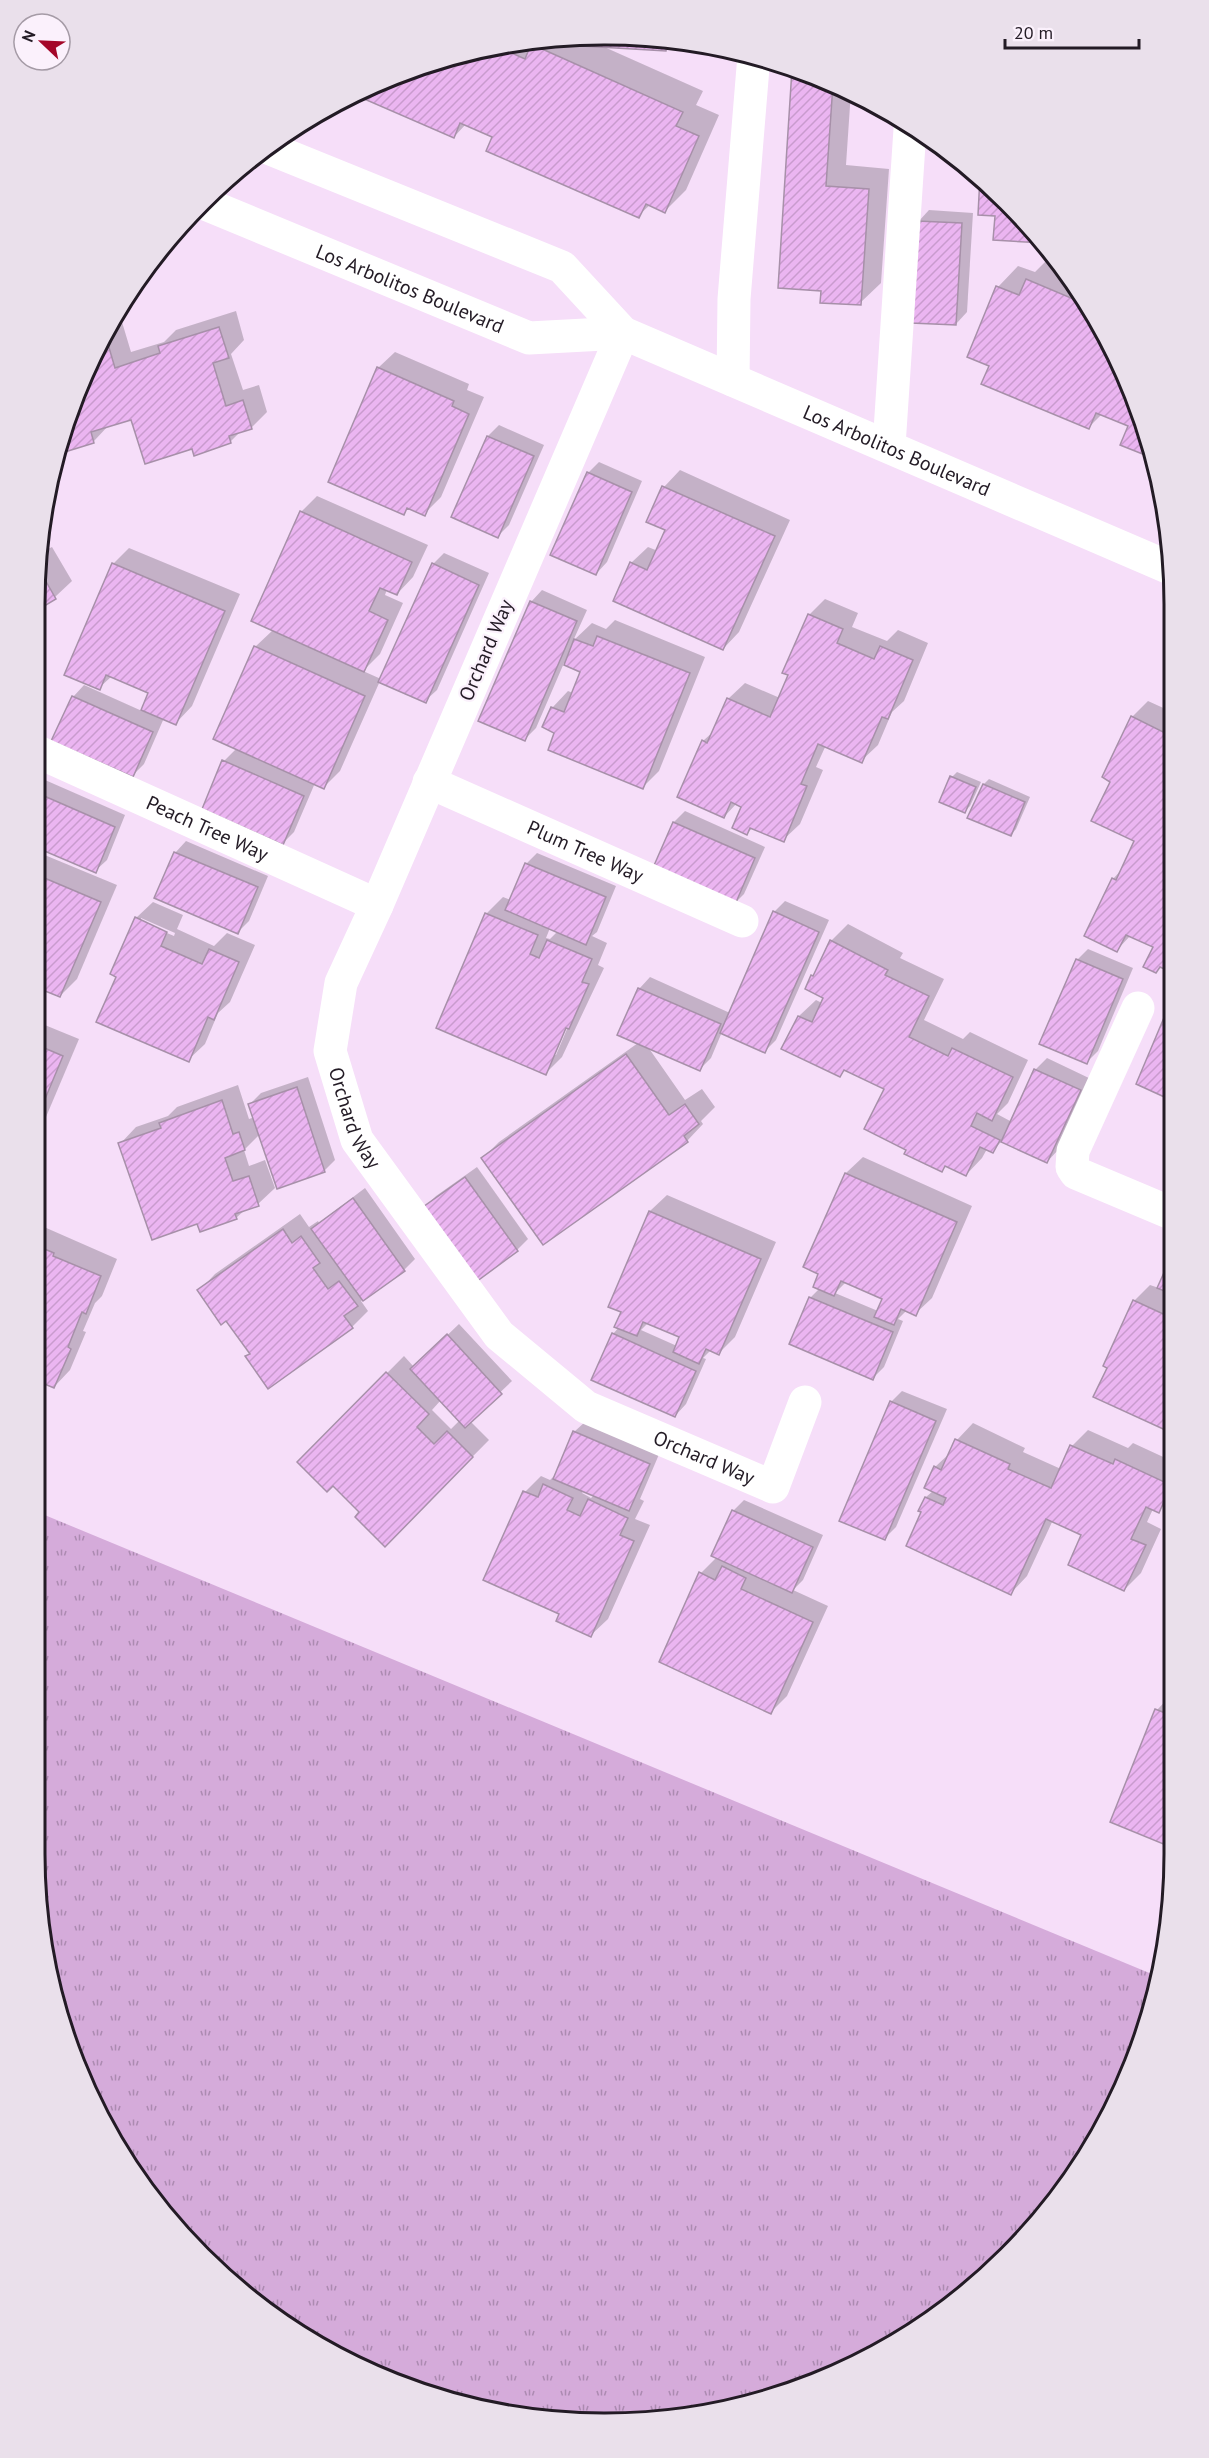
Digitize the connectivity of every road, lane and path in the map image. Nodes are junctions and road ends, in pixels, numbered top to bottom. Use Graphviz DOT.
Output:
graph roads {
  1 [pos="753,65"];
  2 [pos="910,136"];
  3 [pos="277,152"];
  4 [pos="212,207"];
  5 [pos="623,333"];
  6 [pos="733,380"];
  7 [pos="889,446"];
  8 [pos="1163,565"];
  9 [pos="45,756"];
  10 [pos="429,783"];
  11 [pos="377,905"];
  12 [pos="742,921"];
  13 [pos="1138,1008"];
  14 [pos="1164,1210"];
  15 [pos="806,1402"];
  1 -- 6 [label="street"];
  2 -- 7 [label="street"];
  3 -- 5 [label="street, Los Arbolitos Boulevard"];
  4 -- 5 [label="street, Los Arbolitos Boulevard"];
  5 -- 6 [label="street, Los Arbolitos Boulevard"];
  5 -- 10 [label="street, Orchard Way"];
  6 -- 7 [label="street, Los Arbolitos Boulevard"];
  7 -- 8 [label="street, Los Arbolitos Boulevard"];
  9 -- 11 [label="street, Peach Tree Way"];
  10 -- 11 [label="street, Orchard Way"];
  10 -- 12 [label="street, Plum Tree Way"];
  11 -- 15 [label="street, Orchard Way"];
  13 -- 14 [label="street"];
}
